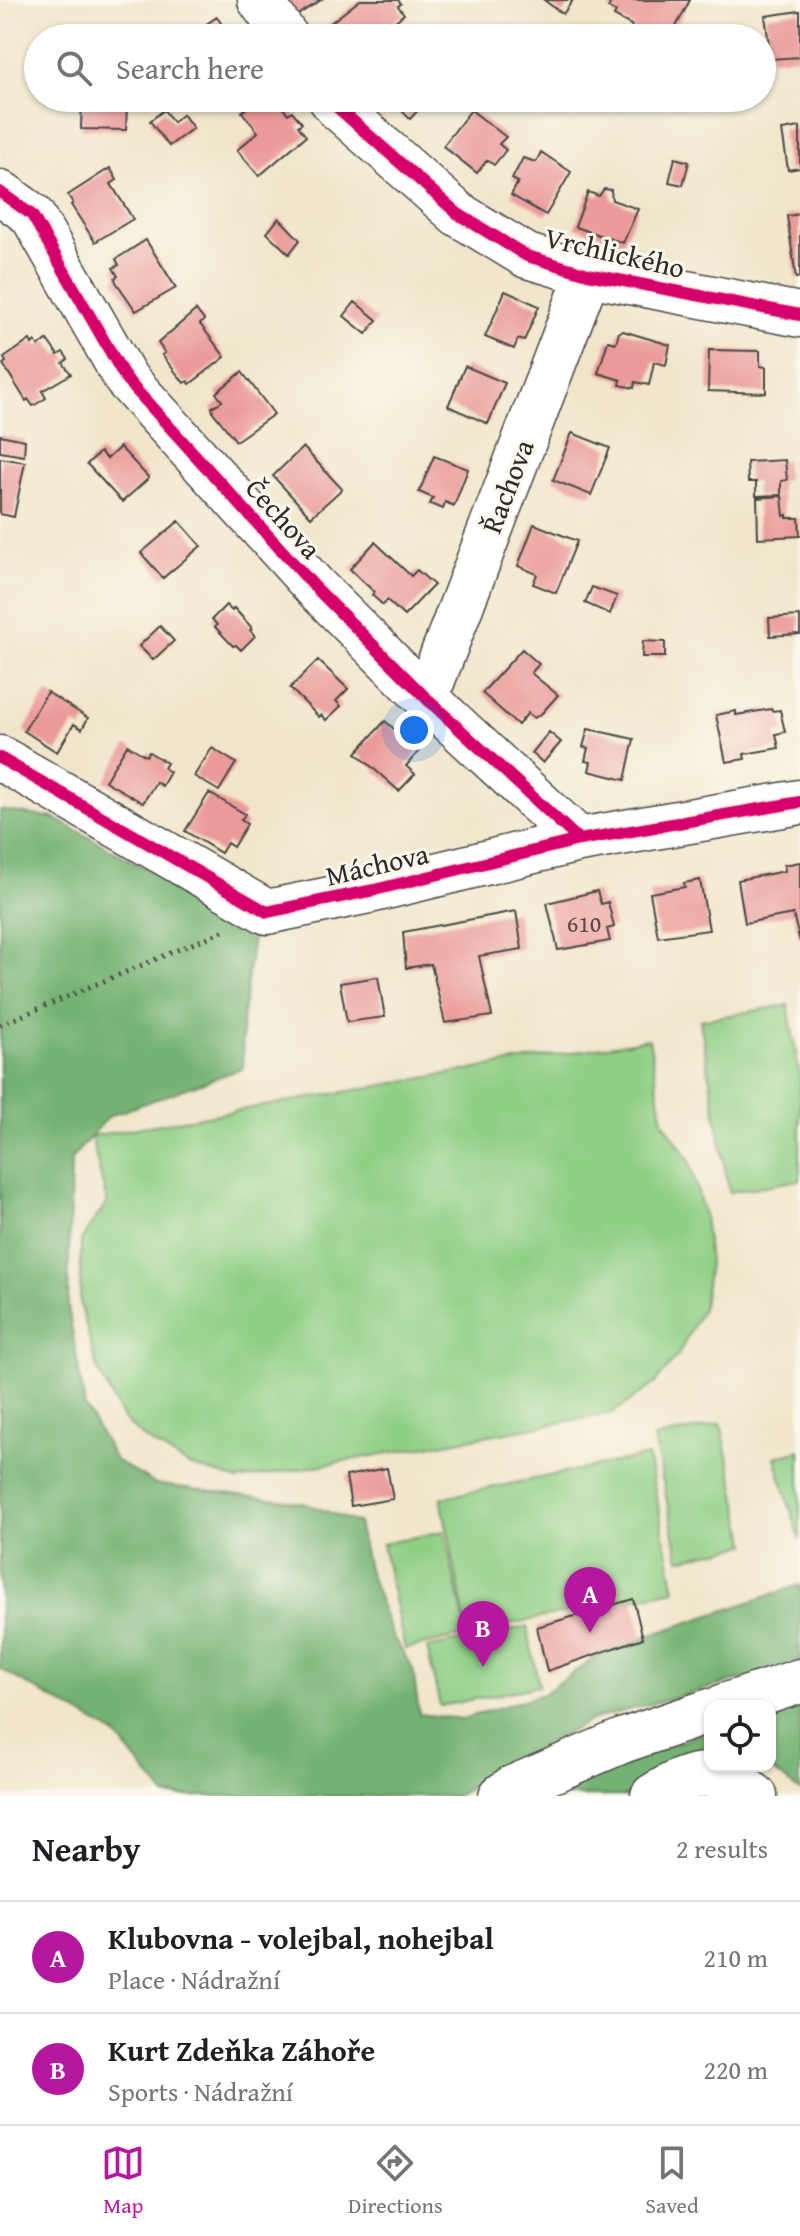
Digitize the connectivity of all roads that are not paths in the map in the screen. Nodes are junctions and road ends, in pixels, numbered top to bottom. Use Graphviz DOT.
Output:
graph roads {
  1 [pos="260,0"];
  2 [pos="277,24"];
  3 [pos="343,112"];
  4 [pos="0,192"];
  5 [pos="588,274"];
  6 [pos="800,315"];
  7 [pos="426,698"];
  8 [pos="0,758"];
  9 [pos="800,802"];
  10 [pos="579,840"];
  11 [pos="800,1681"];
  12 [pos="742,1700"];
  13 [pos="704,1713"];
  14 [pos="501,1796"];
  15 [pos="653,1796"];
  16 [pos="755,1796"];
  1 -- 2 [label="street"];
  3 -- 5 [label="street, Vrchlického"];
  4 -- 7 [label="street, Čechova"];
  5 -- 6 [label="street, Vrchlického"];
  5 -- 7 [label="street, Řachova"];
  7 -- 10 [label="street, Čechova"];
  8 -- 10 [label="street, Máchova"];
  9 -- 10 [label="street, Máchova"];
  11 -- 12 [label="street"];
  13 -- 14 [label="street"];
  15 -- 16 [label="street"];
}
